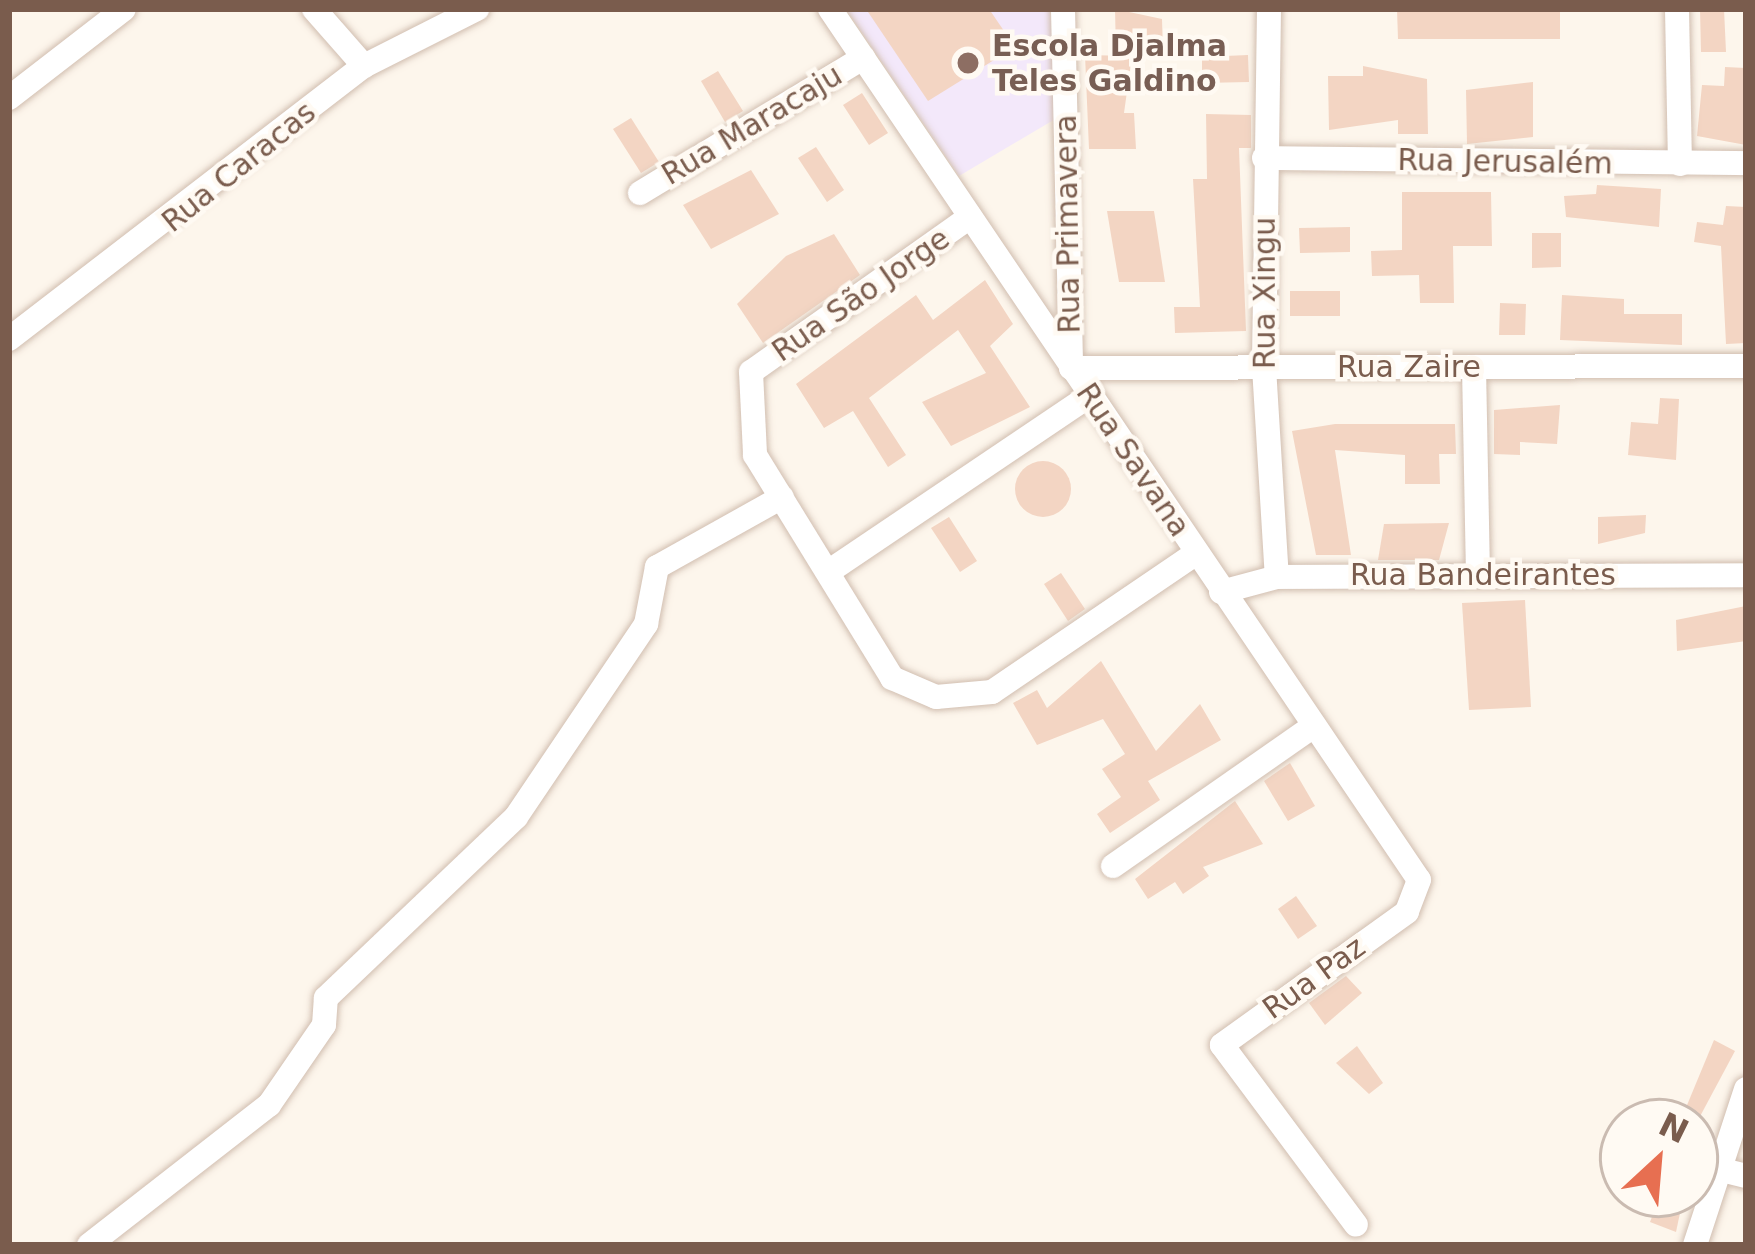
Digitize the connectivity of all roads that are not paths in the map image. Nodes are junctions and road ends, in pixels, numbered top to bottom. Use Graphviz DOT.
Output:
graph roads {
  1 [pos="124,9"];
  2 [pos="314,9"];
  3 [pos="477,9"];
  4 [pos="830,9"];
  5 [pos="1063,9"];
  6 [pos="1269,9"];
  7 [pos="1678,9"];
  8 [pos="863,58"];
  9 [pos="364,67"];
  10 [pos="9,98"];
  11 [pos="1264,158"];
  12 [pos="1746,163"];
  13 [pos="1680,164"];
  14 [pos="640,193"];
  15 [pos="970,218"];
  16 [pos="9,339"];
  17 [pos="1746,366"];
  18 [pos="1264,367"];
  19 [pos="1474,367"];
  20 [pos="1071,368"];
  21 [pos="1090,395"];
  22 [pos="782,497"];
  23 [pos="1195,554"];
  24 [pos="828,572"];
  25 [pos="1478,572"];
  26 [pos="1746,575"];
  27 [pos="1277,577"];
  28 [pos="1221,592"];
  29 [pos="1314,726"];
  30 [pos="1113,866"];
  31 [pos="1407,912"];
  32 [pos="1746,1089"];
  33 [pos="1719,1166"];
  34 [pos="1356,1225"];
  35 [pos="89,1245"];
  1 -- 10 [label="street"];
  2 -- 9 [label="street"];
  3 -- 9 [label="street, Rua Caracas"];
  4 -- 8 [label="street, Rua Savana"];
  5 -- 20 [label="street, Rua Primavera"];
  6 -- 11 [label="street, Rua Xingu"];
  7 -- 13 [label="street"];
  8 -- 14 [label="street, Rua Maracaju"];
  8 -- 15 [label="street, Rua Savana"];
  9 -- 16 [label="street, Rua Caracas"];
  11 -- 13 [label="street, Rua Jerusalém"];
  11 -- 18 [label="street, Rua Xingu"];
  12 -- 13 [label="street, Rua Jerusalém"];
  15 -- 20 [label="street, Rua Savana"];
  15 -- 22 [label="street, Rua São Jorge"];
  17 -- 19 [label="street, Rua Zaire"];
  18 -- 19 [label="street, Rua Zaire"];
  18 -- 20 [label="street, Rua Zaire"];
  18 -- 27 [label="street, Rua Xingu"];
  19 -- 25 [label="street"];
  20 -- 21 [label="street, Rua Savana"];
  21 -- 23 [label="street, Rua Savana"];
  21 -- 24 [label="street"];
  22 -- 24 [label="street"];
  22 -- 35 [label="street"];
  23 -- 24 [label="street"];
  23 -- 28 [label="street, Rua Savana"];
  25 -- 26 [label="street, Rua Bandeirantes"];
  25 -- 27 [label="street, Rua Bandeirantes"];
  27 -- 28 [label="street, Rua Bandeirantes"];
  28 -- 29 [label="street, Rua Savana"];
  29 -- 30 [label="street"];
  29 -- 31 [label="street, Rua Savana"];
  31 -- 34 [label="street, Rua Paz"];
  32 -- 33 [label="street"];
}
